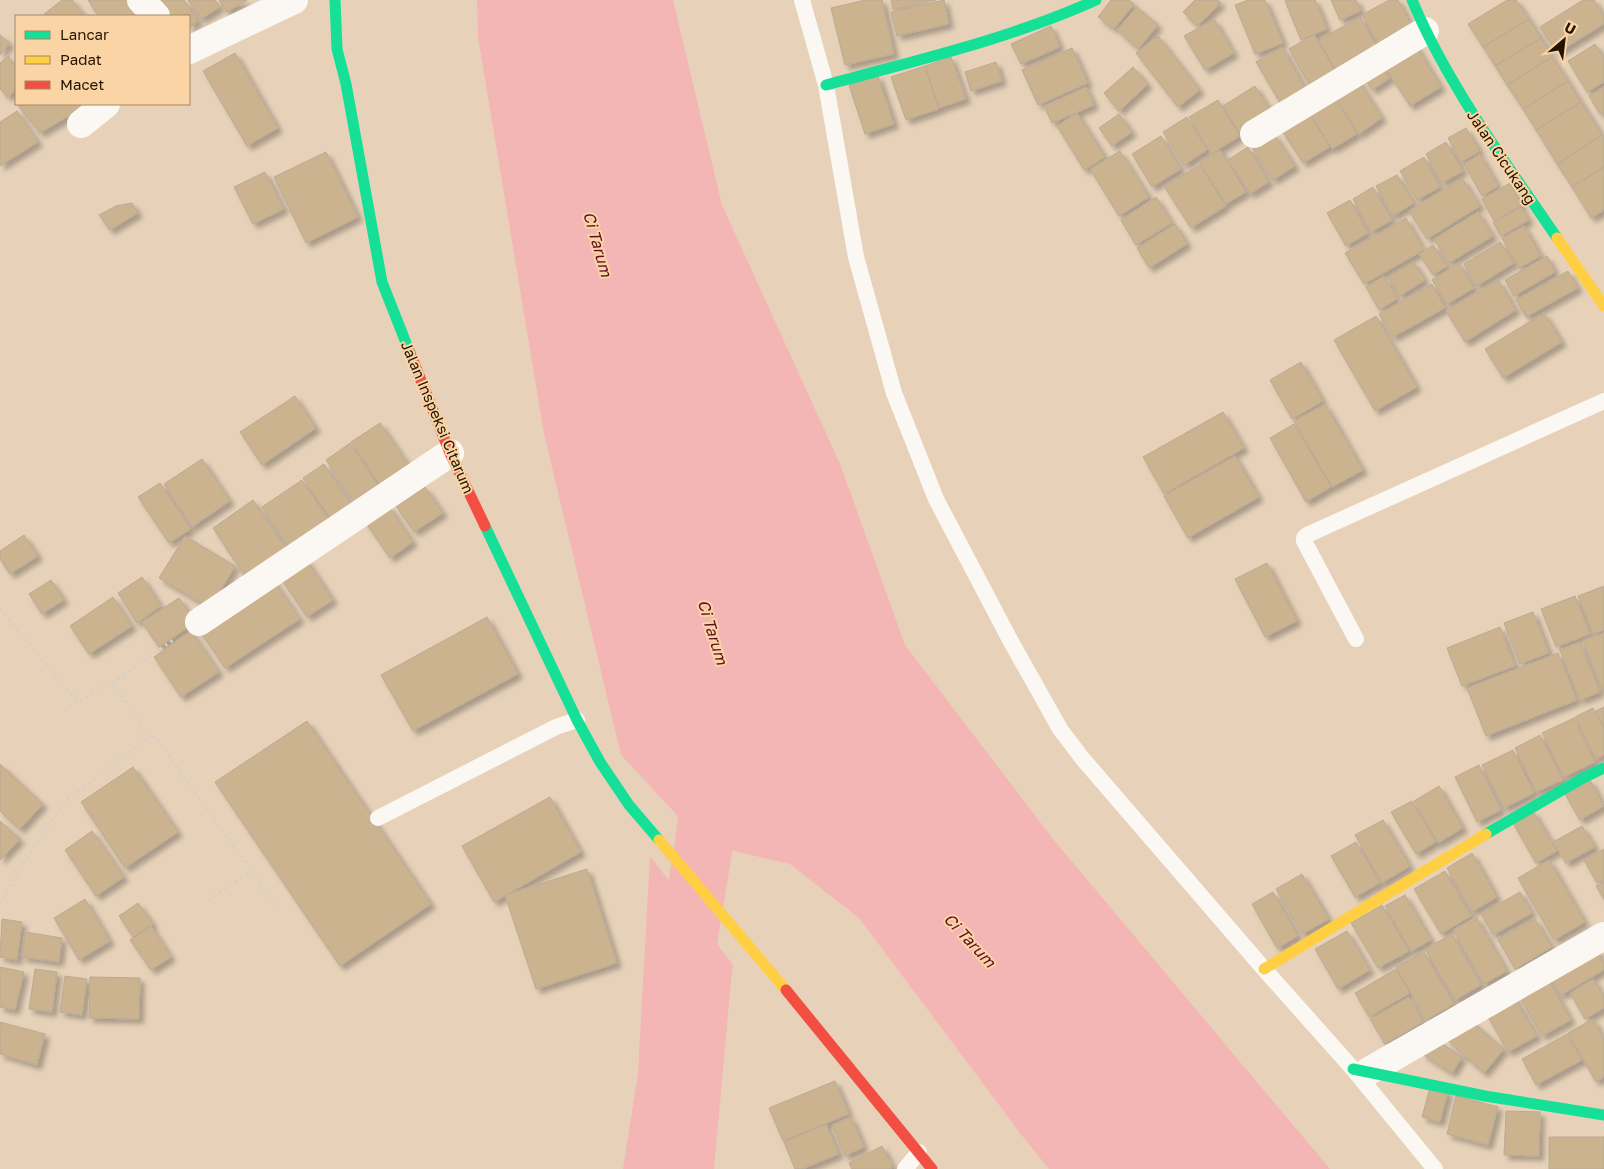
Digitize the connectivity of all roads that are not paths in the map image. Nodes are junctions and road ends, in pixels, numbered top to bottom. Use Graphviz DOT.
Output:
graph roads {
  1 [pos="142,0"];
  2 [pos="294,0"];
  3 [pos="335,0"];
  4 [pos="802,0"];
  5 [pos="1096,0"];
  6 [pos="1412,0"];
  7 [pos="155,15"];
  8 [pos="1425,31"];
  9 [pos="190,50"];
  10 [pos="826,85"];
  11 [pos="105,105"];
  12 [pos="81,124"];
  13 [pos="1254,134"];
  14 [pos="1604,306"];
  15 [pos="1604,401"];
  16 [pos="450,453"];
  17 [pos="199,622"];
  18 [pos="1356,639"];
  19 [pos="577,720"];
  20 [pos="1604,768"];
  21 [pos="378,818"];
  22 [pos="1604,936"];
  23 [pos="1264,969"];
  24 [pos="1361,1070"];
  25 [pos="1604,1114"];
  26 [pos="919,1152"];
  27 [pos="905,1169"];
  28 [pos="932,1169"];
  29 [pos="1435,1169"];
  1 -- 7 [label="street"];
  2 -- 9 [label="street"];
  3 -- 16 [label="street, Jalan Inspeksi Citarum"];
  4 -- 10 [label="lane"];
  5 -- 10 [label="street"];
  6 -- 8 [label="street, Jalan Cicukang"];
  8 -- 13 [label="street"];
  8 -- 14 [label="street, Jalan Cicukang"];
  10 -- 23 [label="lane"];
  11 -- 12 [label="street"];
  15 -- 18 [label="lane"];
  16 -- 17 [label="street"];
  16 -- 19 [label="street, Jalan Inspeksi Citarum"];
  19 -- 21 [label="lane"];
  19 -- 26 [label="street, Jalan Inspeksi Citarum"];
  20 -- 23 [label="street"];
  22 -- 24 [label="street"];
  23 -- 24 [label="lane"];
  24 -- 25 [label="street"];
  24 -- 29 [label="lane"];
  26 -- 27 [label="lane"];
  26 -- 28 [label="street, Jalan Inspeksi Citarum"];
}
